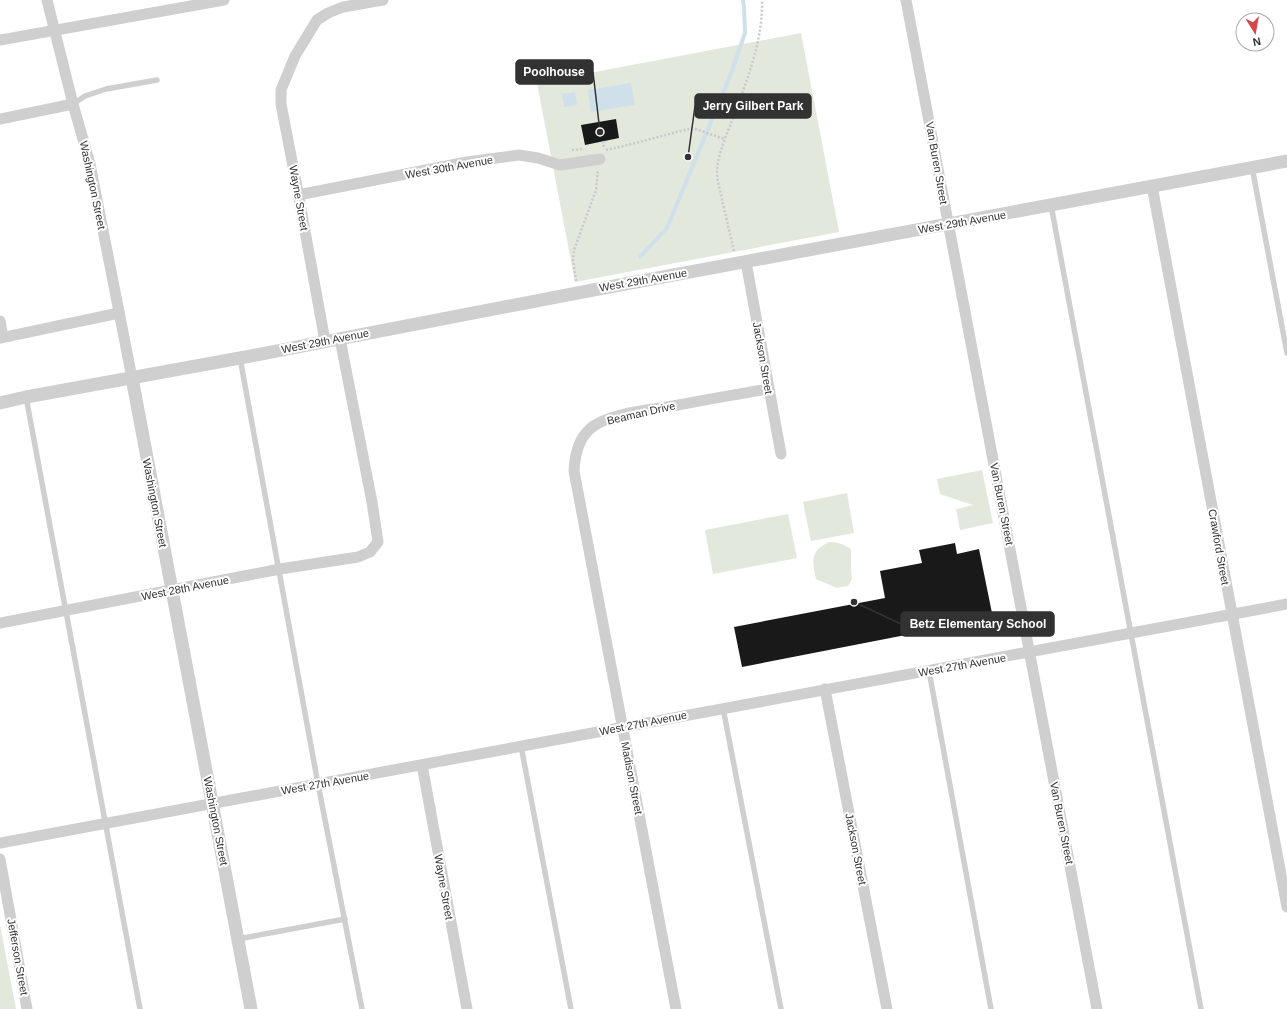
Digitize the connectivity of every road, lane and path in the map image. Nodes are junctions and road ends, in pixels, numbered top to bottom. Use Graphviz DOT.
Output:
graph roads {
  1 [pos="47,0"];
  2 [pos="224,0"];
  3 [pos="382,0"];
  4 [pos="762,0"];
  5 [pos="906,0"];
  6 [pos="55,30"];
  7 [pos="0,40"];
  8 [pos="157,80"];
  9 [pos="74,104"];
  10 [pos="0,119"];
  11 [pos="723,138"];
  12 [pos="620,147"];
  13 [pos="600,159"];
  14 [pos="1287,161"];
  15 [pos="1252,167"];
  16 [pos="1152,186"];
  17 [pos="298,195"];
  18 [pos="1051,206"];
  19 [pos="948,224"];
  20 [pos="741,263"];
  21 [pos="576,284"];
  22 [pos="119,313"];
  23 [pos="0,321"];
  24 [pos="2,337"];
  25 [pos="340,339"];
  26 [pos="325,342"];
  27 [pos="1287,353"];
  28 [pos="240,358"];
  29 [pos="132,378"];
  30 [pos="769,389"];
  31 [pos="26,397"];
  32 [pos="0,403"];
  33 [pos="781,454"];
  34 [pos="584,524"];
  35 [pos="280,569"];
  36 [pos="172,590"];
  37 [pos="1287,604"];
  38 [pos="66,611"];
  39 [pos="1232,614"];
  40 [pos="0,623"];
  41 [pos="1131,633"];
  42 [pos="1030,652"];
  43 [pos="929,671"];
  44 [pos="825,689"];
  45 [pos="724,708"];
  46 [pos="622,727"];
  47 [pos="521,746"];
  48 [pos="422,765"];
  49 [pos="318,784"];
  50 [pos="212,804"];
  51 [pos="106,824"];
  52 [pos="0,844"];
  53 [pos="0,859"];
  54 [pos="1287,907"];
  55 [pos="345,919"];
  56 [pos="238,939"];
  57 [pos="27,1009"];
  58 [pos="140,1009"];
  59 [pos="251,1009"];
  60 [pos="362,1009"];
  61 [pos="467,1009"];
  62 [pos="571,1009"];
  63 [pos="676,1009"];
  64 [pos="781,1009"];
  65 [pos="887,1009"];
  66 [pos="991,1009"];
  67 [pos="1097,1009"];
  68 [pos="1201,1009"];
  1 -- 6 [label="street, Washington Street"];
  2 -- 6 [label="street"];
  3 -- 17 [label="street, Wayne Street"];
  4 -- 11 [label="path"];
  5 -- 19 [label="street, Van Buren Street"];
  6 -- 7 [label="street"];
  6 -- 9 [label="street, Washington Street"];
  8 -- 9 [label="lane"];
  9 -- 10 [label="street"];
  9 -- 22 [label="street, Washington Street"];
  11 -- 12 [label="path"];
  11 -- 20 [label="path"];
  13 -- 17 [label="street, West 30th Avenue"];
  13 -- 21 [label="path"];
  14 -- 15 [label="street, West 29th Avenue"];
  15 -- 16 [label="street, West 29th Avenue"];
  15 -- 27 [label="lane"];
  16 -- 18 [label="street, West 29th Avenue"];
  16 -- 39 [label="street, Crawford Street"];
  17 -- 26 [label="street, Wayne Street"];
  18 -- 19 [label="street, West 29th Avenue"];
  18 -- 41 [label="lane"];
  19 -- 20 [label="street, West 29th Avenue"];
  19 -- 42 [label="street, Van Buren Street"];
  20 -- 25 [label="street, West 29th Avenue"];
  20 -- 30 [label="street, Jackson Street"];
  22 -- 24 [label="street"];
  22 -- 29 [label="street, Washington Street"];
  23 -- 24 [label="street"];
  25 -- 26 [label="street, West 29th Avenue"];
  25 -- 35 [label="street, West 28th Avenue"];
  26 -- 28 [label="street, West 29th Avenue"];
  28 -- 29 [label="street, West 29th Avenue"];
  28 -- 35 [label="lane"];
  29 -- 31 [label="street, West 29th Avenue"];
  29 -- 36 [label="street, Washington Street"];
  30 -- 33 [label="street, Jackson Street"];
  30 -- 34 [label="street, Beaman Drive"];
  31 -- 32 [label="street, West 29th Avenue"];
  31 -- 38 [label="lane"];
  34 -- 46 [label="street, Madison Street"];
  35 -- 36 [label="street, West 28th Avenue"];
  35 -- 49 [label="lane"];
  36 -- 38 [label="street, West 28th Avenue"];
  36 -- 50 [label="street, Washington Street"];
  37 -- 39 [label="street, West 27th Avenue"];
  38 -- 40 [label="street, West 28th Avenue"];
  38 -- 51 [label="lane"];
  39 -- 41 [label="street, West 27th Avenue"];
  39 -- 54 [label="street, Crawford Street"];
  41 -- 42 [label="street, West 27th Avenue"];
  41 -- 68 [label="lane"];
  42 -- 43 [label="street, West 27th Avenue"];
  42 -- 67 [label="street, Van Buren Street"];
  43 -- 44 [label="street, West 27th Avenue"];
  43 -- 66 [label="lane"];
  44 -- 45 [label="street, West 27th Avenue"];
  44 -- 65 [label="street, Jackson Street"];
  45 -- 46 [label="street, West 27th Avenue"];
  45 -- 64 [label="lane"];
  46 -- 47 [label="street, West 27th Avenue"];
  46 -- 63 [label="street, Madison Street"];
  47 -- 48 [label="street, West 27th Avenue"];
  47 -- 62 [label="lane"];
  48 -- 49 [label="street, West 27th Avenue"];
  48 -- 61 [label="street, Wayne Street"];
  49 -- 50 [label="street, West 27th Avenue"];
  49 -- 55 [label="lane"];
  50 -- 51 [label="street, West 27th Avenue"];
  50 -- 56 [label="street, Washington Street"];
  51 -- 52 [label="street, West 27th Avenue"];
  51 -- 58 [label="lane"];
  53 -- 57 [label="street, Jefferson Street"];
  55 -- 56 [label="lane"];
  55 -- 60 [label="lane"];
  56 -- 59 [label="street, Washington Street"];
}
